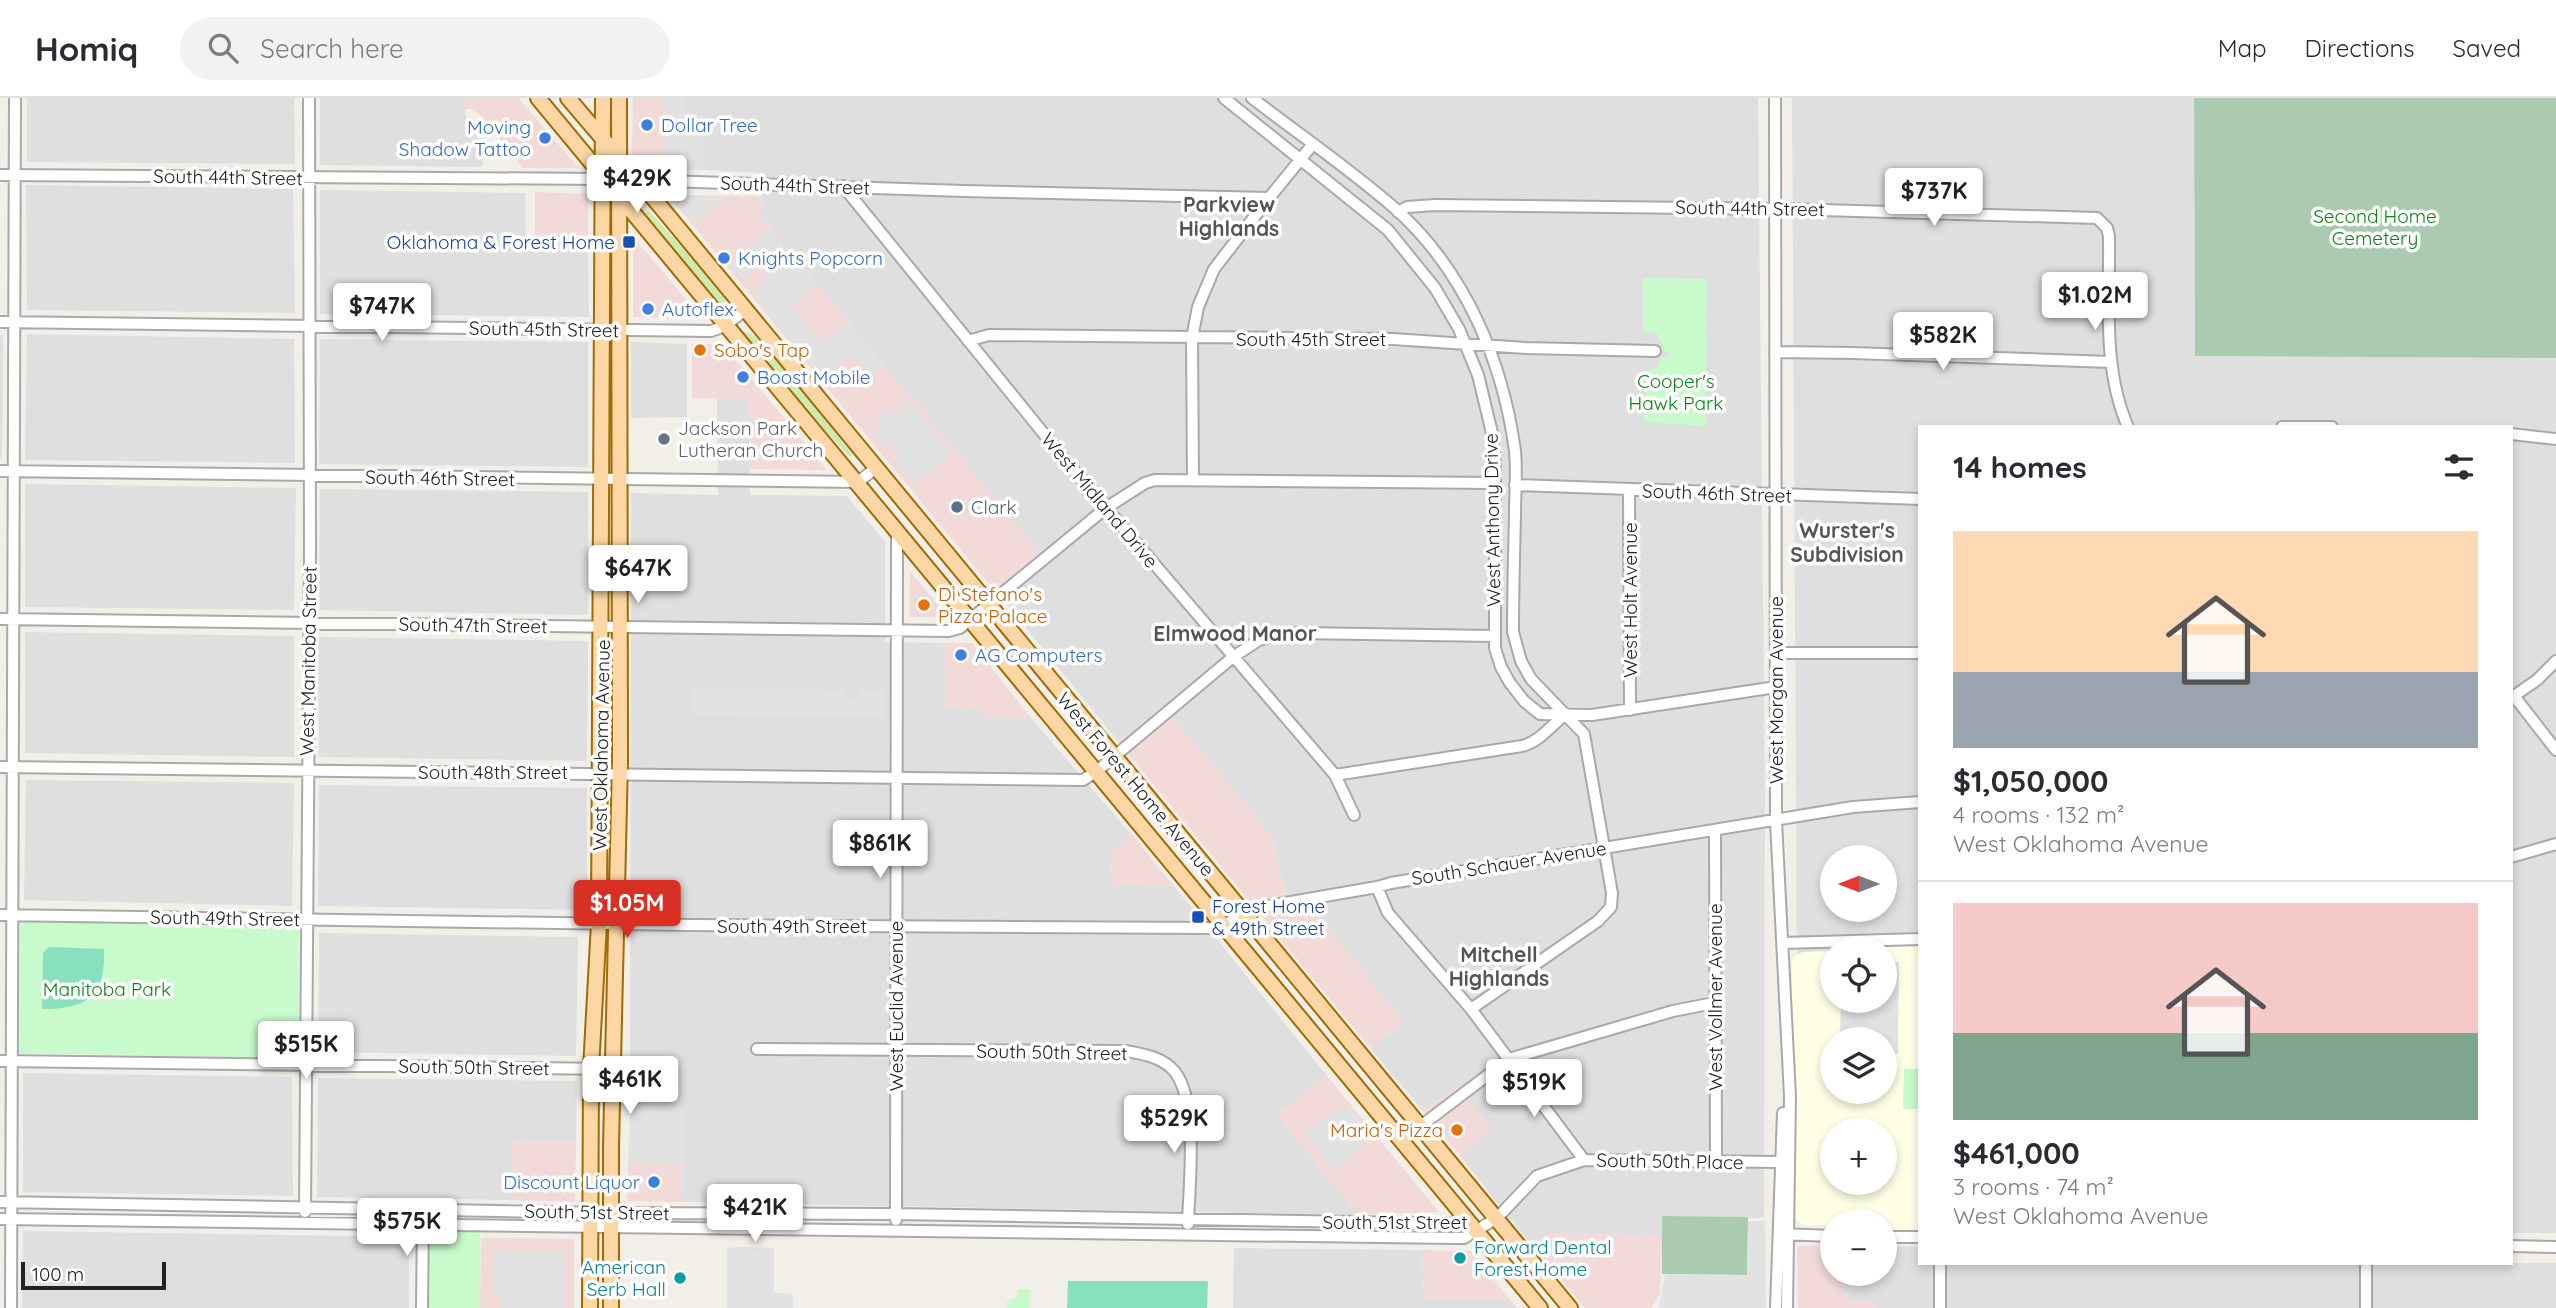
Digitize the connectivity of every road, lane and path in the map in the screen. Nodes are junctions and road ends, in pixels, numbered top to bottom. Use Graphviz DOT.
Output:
graph roads {
  1 [pos="16,98"];
  2 [pos="309,98"];
  3 [pos="538,98"];
  4 [pos="568,98"];
  5 [pos="603,98"];
  6 [pos="619,98"];
  7 [pos="1224,98"];
  8 [pos="1252,98"];
  9 [pos="1775,98"];
  10 [pos="604,139"];
  11 [pos="1313,144"];
  12 [pos="619,158"];
  13 [pos="1299,160"];
  14 [pos="0,175"];
  15 [pos="15,175"];
  16 [pos="309,178"];
  17 [pos="612,180"];
  18 [pos="638,180"];
  19 [pos="843,186"];
  20 [pos="619,195"];
  21 [pos="1269,198"];
  22 [pos="1774,209"];
  23 [pos="1398,212"];
  24 [pos="645,227"];
  25 [pos="620,236"];
  26 [pos="746,309"];
  27 [pos="0,322"];
  28 [pos="15,322"];
  29 [pos="310,326"];
  30 [pos="725,326"];
  31 [pos="621,330"];
  32 [pos="603,331"];
  33 [pos="1192,338"];
  34 [pos="968,341"];
  35 [pos="1465,343"];
  36 [pos="1488,345"];
  37 [pos="1655,351"];
  38 [pos="1775,352"];
  39 [pos="2111,362"];
  40 [pos="2127,425"];
  41 [pos="2513,434"];
  42 [pos="2556,439"];
  43 [pos="876,468"];
  44 [pos="0,471"];
  45 [pos="15,472"];
  46 [pos="310,475"];
  47 [pos="1193,479"];
  48 [pos="602,480"];
  49 [pos="621,480"];
  50 [pos="858,482"];
  51 [pos="1495,483"];
  52 [pos="1515,485"];
  53 [pos="1629,490"];
  54 [pos="1776,495"];
  55 [pos="1918,499"];
  56 [pos="1106,508"];
  57 [pos="897,530"];
  58 [pos="980,612"];
  59 [pos="0,619"];
  60 [pos="15,619"];
  61 [pos="309,623"];
  62 [pos="602,627"];
  63 [pos="620,627"];
  64 [pos="897,631"];
  65 [pos="1493,636"];
  66 [pos="1777,653"];
  67 [pos="1918,653"];
  68 [pos="1233,657"];
  69 [pos="2556,661"];
  70 [pos="1776,687"];
  71 [pos="2513,697"];
  72 [pos="1630,710"];
  73 [pos="1566,714"];
  74 [pos="2556,750"];
  75 [pos="1106,764"];
  76 [pos="0,767"];
  77 [pos="12,767"];
  78 [pos="307,771"];
  79 [pos="601,773"];
  80 [pos="620,774"];
  81 [pos="1335,775"];
  82 [pos="895,777"];
  83 [pos="1918,802"];
  84 [pos="1354,815"];
  85 [pos="1776,821"];
  86 [pos="1715,831"];
  87 [pos="2556,844"];
  88 [pos="1604,847"];
  89 [pos="2513,856"];
  90 [pos="1377,887"];
  91 [pos="1245,914"];
  92 [pos="0,915"];
  93 [pos="12,915"];
  94 [pos="306,919"];
  95 [pos="599,923"];
  96 [pos="616,924"];
  97 [pos="1223,925"];
  98 [pos="896,927"];
  99 [pos="1918,939"];
  100 [pos="1783,943"];
  101 [pos="1714,1003"];
  102 [pos="1471,1009"];
  103 [pos="757,1049"];
  104 [pos="897,1050"];
  105 [pos="1510,1059"];
  106 [pos="0,1061"];
  107 [pos="13,1061"];
  108 [pos="305,1065"];
  109 [pos="591,1069"];
  110 [pos="613,1069"];
  111 [pos="1787,1072"];
  112 [pos="591,1092"];
  113 [pos="1420,1125"];
  114 [pos="1401,1141"];
  115 [pos="611,1146"];
  116 [pos="1584,1160"];
  117 [pos="1716,1162"];
  118 [pos="1781,1162"];
  119 [pos="0,1202"];
  120 [pos="13,1202"];
  121 [pos="305,1207"];
  122 [pos="423,1209"];
  123 [pos="896,1214"];
  124 [pos="1497,1218"];
  125 [pos="0,1219"];
  126 [pos="13,1219"];
  127 [pos="590,1219"];
  128 [pos="611,1220"];
  129 [pos="1188,1220"];
  130 [pos="305,1223"];
  131 [pos="423,1225"];
  132 [pos="1474,1228"];
  133 [pos="896,1230"];
  134 [pos="1188,1234"];
  135 [pos="1783,1234"];
  136 [pos="1820,1236"];
  137 [pos="1897,1237"];
  138 [pos="1918,1237"];
  139 [pos="2513,1246"];
  140 [pos="2556,1247"];
  141 [pos="1940,1265"];
  142 [pos="2366,1265"];
  143 [pos="11,1308"];
  144 [pos="422,1308"];
  145 [pos="590,1308"];
  146 [pos="611,1308"];
  147 [pos="1540,1308"];
  148 [pos="1570,1308"];
  149 [pos="1776,1308"];
  150 [pos="1787,1308"];
  151 [pos="1940,1308"];
  152 [pos="2366,1308"];
  1 -- 15 [label="street"];
  2 -- 16 [label="street, West Manitoba Street"];
  3 -- 17 [label="main road, West Forest Home Avenue"];
  4 -- 10 [label="main road, West Forest Home Avenue"];
  5 -- 10 [label="main road, West Oklahoma Avenue"];
  6 -- 12 [label="main road, West Oklahoma Avenue"];
  7 -- 13 [label="street, West Anthony Drive"];
  8 -- 11 [label="street, West Anthony Drive"];
  9 -- 22 [label="street, West Morgan Avenue"];
  10 -- 12 [label="main road, West Forest Home Avenue"];
  10 -- 17 [label="main road, West Oklahoma Avenue"];
  11 -- 13 [label="street"];
  11 -- 23 [label="street, West Anthony Drive"];
  12 -- 17 [label="main road, West Oklahoma Avenue"];
  12 -- 18 [label="main road, West Forest Home Avenue"];
  13 -- 21 [label="street"];
  13 -- 35 [label="street, West Anthony Drive"];
  14 -- 15 [label="street, South 44th Street"];
  15 -- 16 [label="street, South 44th Street"];
  15 -- 28 [label="street"];
  16 -- 17 [label="street, South 44th Street"];
  16 -- 29 [label="street, West Manitoba Street"];
  17 -- 18 [label="street, South 44th Street"];
  17 -- 20 [label="main road, West Forest Home Avenue"];
  17 -- 32 [label="main road, West Oklahoma Avenue"];
  18 -- 19 [label="street, South 44th Street"];
  18 -- 26 [label="main road, West Forest Home Avenue"];
  19 -- 21 [label="street, South 44th Street"];
  19 -- 34 [label="street, West Midland Drive"];
  20 -- 24 [label="main road, West Forest Home Avenue"];
  20 -- 25 [label="main road, West Oklahoma Avenue"];
  21 -- 33 [label="street"];
  22 -- 23 [label="street, South 44th Street"];
  22 -- 38 [label="street, West Morgan Avenue"];
  22 -- 39 [label="street, South 44th Street"];
  23 -- 36 [label="street, West Anthony Drive"];
  24 -- 25 [label="main road"];
  24 -- 30 [label="main road, West Forest Home Avenue"];
  25 -- 31 [label="main road, West Oklahoma Avenue"];
  26 -- 30 [label="street"];
  26 -- 43 [label="main road, West Forest Home Avenue"];
  27 -- 28 [label="street, South 45th Street"];
  28 -- 29 [label="street, South 45th Street"];
  28 -- 45 [label="street"];
  29 -- 32 [label="street, South 45th Street"];
  29 -- 46 [label="street, West Manitoba Street"];
  30 -- 31 [label="street, South 45th Street"];
  30 -- 50 [label="main road, West Forest Home Avenue"];
  31 -- 32 [label="street, South 45th Street"];
  31 -- 49 [label="main road, West Oklahoma Avenue"];
  32 -- 48 [label="main road, West Oklahoma Avenue"];
  33 -- 34 [label="street, South 45th Street"];
  33 -- 35 [label="street, South 45th Street"];
  33 -- 47 [label="street"];
  34 -- 56 [label="street, West Midland Drive"];
  35 -- 36 [label="street, South 45th Street"];
  35 -- 51 [label="street, West Anthony Drive"];
  36 -- 37 [label="street, South 45th Street"];
  36 -- 52 [label="street, West Anthony Drive"];
  38 -- 39 [label="street"];
  38 -- 54 [label="street, West Morgan Avenue"];
  39 -- 40 [label="street"];
  41 -- 42 [label="street"];
  43 -- 50 [label="street"];
  43 -- 58 [label="main road, West Forest Home Avenue"];
  44 -- 45 [label="street, South 46th Street"];
  45 -- 46 [label="street, South 46th Street"];
  45 -- 60 [label="street"];
  46 -- 48 [label="street, South 46th Street"];
  46 -- 61 [label="street, West Manitoba Street"];
  47 -- 51 [label="street"];
  47 -- 56 [label="street"];
  48 -- 49 [label="street, South 46th Street"];
  48 -- 62 [label="main road, West Oklahoma Avenue"];
  49 -- 50 [label="street, South 46th Street"];
  49 -- 63 [label="main road, West Oklahoma Avenue"];
  50 -- 57 [label="main road, West Forest Home Avenue"];
  51 -- 65 [label="street, West Anthony Drive"];
  52 -- 53 [label="street, South 46th Street"];
  52 -- 73 [label="street, West Anthony Drive"];
  53 -- 54 [label="street, South 46th Street"];
  53 -- 72 [label="street, West Holt Avenue"];
  54 -- 55 [label="street, South 46th Street"];
  54 -- 66 [label="street, West Morgan Avenue"];
  56 -- 58 [label="street"];
  56 -- 68 [label="street, West Midland Drive"];
  57 -- 58 [label="main road, West Forest Home Avenue"];
  57 -- 64 [label="street, West Euclid Avenue"];
  58 -- 64 [label="street, South 47th Street"];
  58 -- 75 [label="main road, West Forest Home Avenue"];
  58 -- 75 [label="main road, West Forest Home Avenue"];
  59 -- 60 [label="street, South 47th Street"];
  60 -- 61 [label="street, South 47th Street"];
  60 -- 77 [label="street"];
  61 -- 62 [label="street, South 47th Street"];
  61 -- 78 [label="street, West Manitoba Street"];
  62 -- 63 [label="street, South 47th Street"];
  62 -- 79 [label="main road, West Oklahoma Avenue"];
  63 -- 64 [label="street, South 47th Street"];
  63 -- 80 [label="main road, West Oklahoma Avenue"];
  64 -- 82 [label="street, West Euclid Avenue"];
  65 -- 68 [label="street"];
  65 -- 73 [label="street, West Anthony Drive"];
  66 -- 67 [label="street"];
  66 -- 70 [label="street, West Morgan Avenue"];
  68 -- 75 [label="street"];
  68 -- 81 [label="street, West Midland Drive"];
  69 -- 71 [label="street"];
  70 -- 72 [label="street"];
  70 -- 85 [label="street, West Morgan Avenue"];
  71 -- 74 [label="street"];
  72 -- 73 [label="street"];
  73 -- 81 [label="street"];
  73 -- 88 [label="street, West Anthony Drive"];
  75 -- 82 [label="street, South 48th Street"];
  75 -- 91 [label="main road, West Forest Home Avenue"];
  75 -- 97 [label="main road, West Forest Home Avenue"];
  76 -- 77 [label="street, South 48th Street"];
  77 -- 78 [label="street, South 48th Street"];
  77 -- 93 [label="street"];
  78 -- 79 [label="street, South 48th Street"];
  78 -- 94 [label="street, West Manitoba Street"];
  79 -- 80 [label="street, South 48th Street"];
  79 -- 95 [label="main road, West Oklahoma Avenue"];
  80 -- 82 [label="street, South 48th Street"];
  80 -- 96 [label="main road, West Oklahoma Avenue"];
  81 -- 84 [label="street, West Midland Drive"];
  82 -- 98 [label="street, West Euclid Avenue"];
  83 -- 85 [label="street"];
  85 -- 86 [label="street, South Schauer Avenue"];
  85 -- 100 [label="street, West Morgan Avenue"];
  86 -- 88 [label="street, South Schauer Avenue"];
  86 -- 101 [label="street, West Vollmer Avenue"];
  87 -- 89 [label="street"];
  88 -- 90 [label="street, South Schauer Avenue"];
  88 -- 102 [label="street, West Anthony Drive"];
  90 -- 91 [label="street, South Schauer Avenue"];
  90 -- 102 [label="street"];
  91 -- 97 [label="street, South 49th Street"];
  91 -- 113 [label="main road, West Forest Home Avenue"];
  92 -- 93 [label="street, South 49th Street"];
  93 -- 94 [label="street, South 49th Street"];
  93 -- 107 [label="street"];
  94 -- 95 [label="street, South 49th Street"];
  94 -- 108 [label="street, West Manitoba Street"];
  95 -- 96 [label="street, South 49th Street"];
  95 -- 109 [label="main road, West Oklahoma Avenue"];
  96 -- 98 [label="street, South 49th Street"];
  96 -- 110 [label="main road, West Oklahoma Avenue"];
  97 -- 98 [label="street, South 49th Street"];
  97 -- 114 [label="main road, West Forest Home Avenue"];
  98 -- 104 [label="street, West Euclid Avenue"];
  99 -- 100 [label="street"];
  100 -- 111 [label="street, West Morgan Avenue"];
  101 -- 105 [label="street"];
  101 -- 117 [label="street, West Vollmer Avenue"];
  102 -- 105 [label="street"];
  103 -- 104 [label="street, South 50th Street"];
  104 -- 123 [label="street, West Euclid Avenue"];
  104 -- 129 [label="street, South 50th Street"];
  105 -- 113 [label="street"];
  105 -- 116 [label="street"];
  106 -- 107 [label="street, South 50th Street"];
  107 -- 108 [label="street, South 50th Street"];
  107 -- 120 [label="street"];
  108 -- 109 [label="street, South 50th Street"];
  108 -- 121 [label="street, West Manitoba Street"];
  109 -- 110 [label="street, South 50th Street"];
  109 -- 112 [label="main road, West Oklahoma Avenue"];
  110 -- 115 [label="main road, West Oklahoma Avenue"];
  111 -- 118 [label="street, West Morgan Avenue"];
  111 -- 135 [label="street, West Morgan Avenue"];
  112 -- 115 [label="main road"];
  112 -- 127 [label="main road, West Oklahoma Avenue"];
  113 -- 114 [label="street"];
  113 -- 124 [label="main road, West Forest Home Avenue"];
  114 -- 132 [label="main road, West Forest Home Avenue"];
  115 -- 128 [label="main road, West Oklahoma Avenue"];
  116 -- 117 [label="street, South 50th Place"];
  116 -- 124 [label="street, South 50th Place"];
  117 -- 118 [label="street, South 50th Place"];
  118 -- 135 [label="street, West Morgan Avenue"];
  119 -- 120 [label="street, South 51st Street"];
  120 -- 121 [label="street, South 51st Street"];
  120 -- 126 [label="street"];
  121 -- 122 [label="street, South 51st Street"];
  121 -- 130 [label="street, West Manitoba Street"];
  122 -- 127 [label="street, South 51st Street"];
  122 -- 131 [label="street"];
  123 -- 128 [label="street, South 51st Street"];
  123 -- 129 [label="street, South 51st Street"];
  123 -- 133 [label="street, West Euclid Avenue"];
  124 -- 132 [label="street, South 51st Street"];
  124 -- 148 [label="main road, West Forest Home Avenue"];
  125 -- 126 [label="street, South 51st Street"];
  126 -- 130 [label="street, South 51st Street"];
  126 -- 143 [label="street"];
  127 -- 128 [label="street, South 51st Street"];
  127 -- 131 [label="street, South 51st Street"];
  127 -- 145 [label="main road, West Oklahoma Avenue"];
  128 -- 133 [label="street, South 51st Street"];
  128 -- 146 [label="main road, West Oklahoma Avenue"];
  129 -- 132 [label="street, South 51st Street"];
  129 -- 134 [label="street"];
  130 -- 131 [label="street, South 51st Street"];
  131 -- 144 [label="street"];
  132 -- 134 [label="street, South 51st Street"];
  132 -- 147 [label="main road, West Forest Home Avenue"];
  133 -- 134 [label="street, South 51st Street"];
  135 -- 136 [label="street"];
  135 -- 149 [label="street, West Morgan Avenue"];
  135 -- 150 [label="street, West Morgan Avenue"];
  137 -- 138 [label="street"];
  139 -- 140 [label="street"];
  141 -- 151 [label="street"];
  142 -- 152 [label="street"];
}
